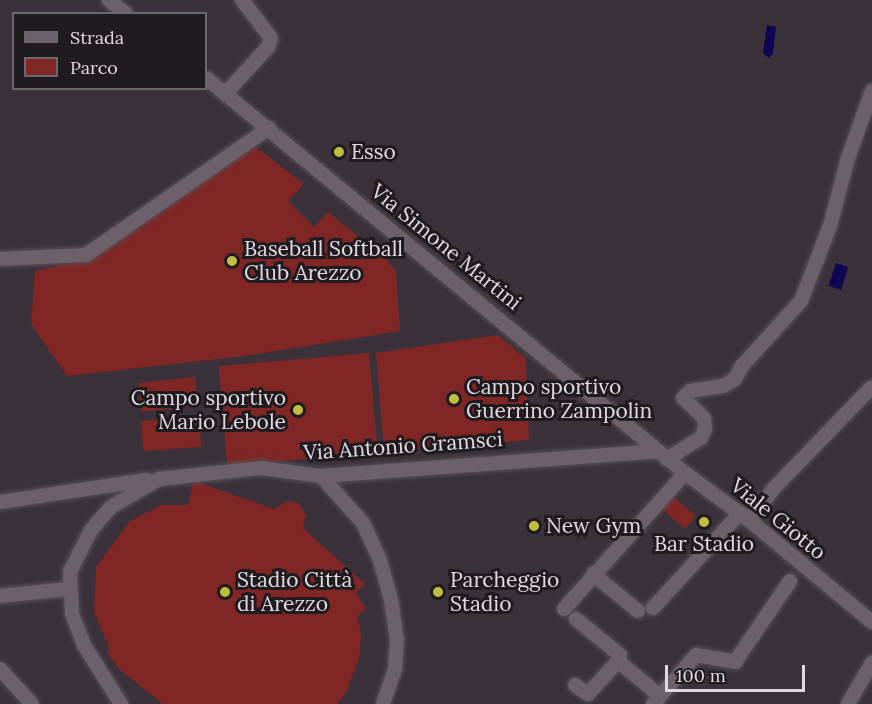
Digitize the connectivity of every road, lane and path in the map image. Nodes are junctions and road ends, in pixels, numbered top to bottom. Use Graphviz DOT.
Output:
graph roads {
  1 [pos="109,0"];
  2 [pos="242,0"];
  3 [pos="124,12"];
  4 [pos="207,79"];
  5 [pos="872,91"];
  6 [pos="225,94"];
  7 [pos="269,128"];
  8 [pos="865,129"];
  9 [pos="0,259"];
  10 [pos="872,387"];
  11 [pos="662,455"];
  12 [pos="685,473"];
  13 [pos="321,476"];
  14 [pos="159,478"];
  15 [pos="0,502"];
  16 [pos="744,517"];
  17 [pos="593,574"];
  18 [pos="790,581"];
  19 [pos="68,588"];
  20 [pos="0,596"];
  21 [pos="653,608"];
  22 [pos="564,609"];
  23 [pos="638,611"];
  24 [pos="576,619"];
  25 [pos="872,622"];
  26 [pos="618,661"];
  27 [pos="872,663"];
  28 [pos="0,669"];
  29 [pos="575,685"];
  30 [pos="657,700"];
  31 [pos="33,704"];
  32 [pos="121,704"];
  33 [pos="383,704"];
  34 [pos="848,704"];
  1 -- 3 [label="street"];
  2 -- 6 [label="street"];
  4 -- 6 [label="street, Via Simone Martini"];
  5 -- 8 [label="street"];
  6 -- 7 [label="street, Via Simone Martini"];
  7 -- 9 [label="street"];
  7 -- 11 [label="street, Via Simone Martini"];
  8 -- 11 [label="street"];
  10 -- 16 [label="street"];
  11 -- 12 [label="street, Viale Giotto"];
  11 -- 13 [label="street, Via Antonio Gramsci"];
  12 -- 16 [label="street, Viale Giotto"];
  12 -- 17 [label="street"];
  13 -- 14 [label="street, Via Antonio Gramsci"];
  13 -- 33 [label="street"];
  14 -- 15 [label="street"];
  14 -- 19 [label="street, Via Antonio Gramsci"];
  16 -- 21 [label="street"];
  16 -- 25 [label="street, Viale Giotto"];
  17 -- 22 [label="street"];
  17 -- 23 [label="street"];
  18 -- 30 [label="street"];
  19 -- 20 [label="street"];
  19 -- 32 [label="street"];
  24 -- 26 [label="street"];
  26 -- 29 [label="street"];
  26 -- 30 [label="street"];
  27 -- 34 [label="street"];
  28 -- 31 [label="street"];
}
